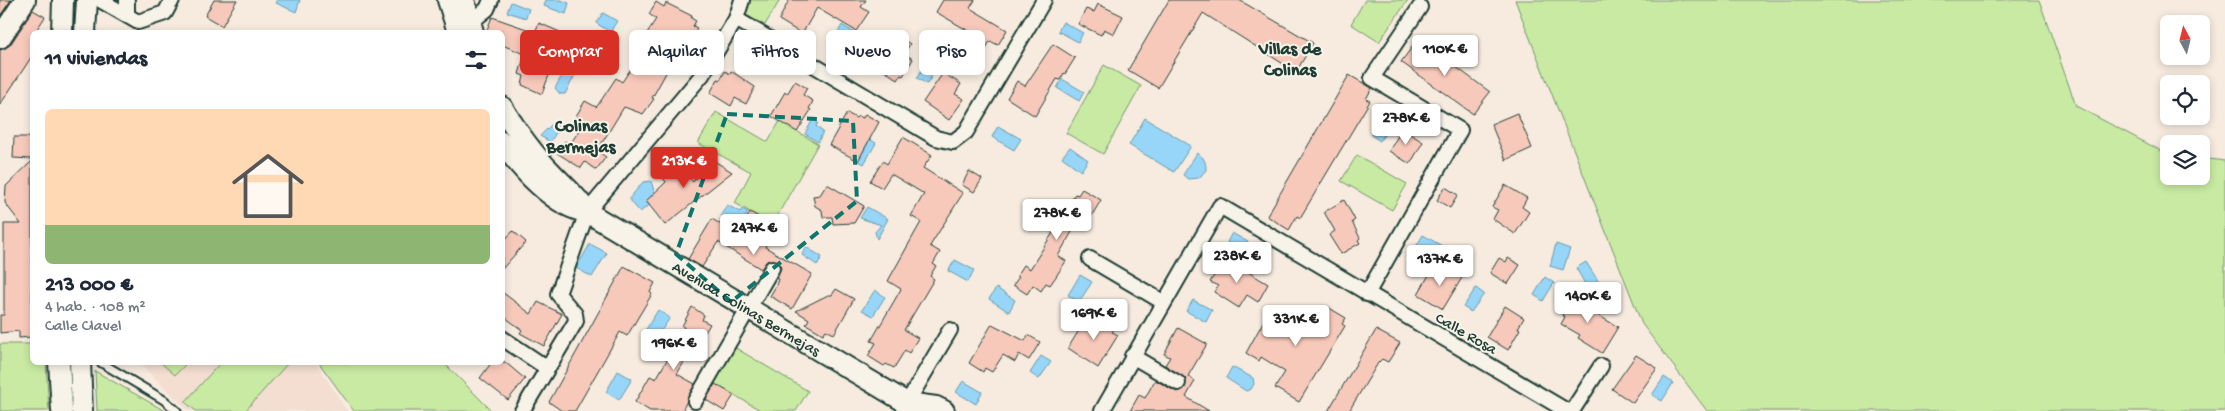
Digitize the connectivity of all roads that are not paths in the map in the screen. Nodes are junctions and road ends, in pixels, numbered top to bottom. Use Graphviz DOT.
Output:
graph roads {
  1 [pos="25,0"];
  2 [pos="63,0"];
  3 [pos="87,0"];
  4 [pos="100,0"];
  5 [pos="127,0"];
  6 [pos="172,0"];
  7 [pos="448,0"];
  8 [pos="464,0"];
  9 [pos="491,0"];
  10 [pos="742,0"];
  11 [pos="1044,0"];
  12 [pos="1420,8"];
  13 [pos="133,19"];
  14 [pos="736,19"];
  15 [pos="62,30"];
  16 [pos="85,30"];
  17 [pos="465,30"];
  18 [pos="0,38"];
  19 [pos="505,111"];
  20 [pos="505,146"];
  21 [pos="587,212"];
  22 [pos="1090,259"];
  23 [pos="772,268"];
  24 [pos="1367,294"];
  25 [pos="1164,302"];
  26 [pos="748,309"];
  27 [pos="950,330"];
  28 [pos="505,340"];
  29 [pos="1132,356"];
  30 [pos="59,365"];
  31 [pos="80,365"];
  32 [pos="105,365"];
  33 [pos="1601,366"];
  34 [pos="547,368"];
  35 [pos="1178,383"];
  36 [pos="695,401"];
  37 [pos="907,408"];
  38 [pos="62,411"];
  39 [pos="82,411"];
  40 [pos="177,411"];
  41 [pos="522,411"];
  42 [pos="944,411"];
  43 [pos="1102,411"];
  44 [pos="1567,411"];
  45 [pos="1572,411"];
  1 -- 18 [label="street"];
  2 -- 15 [label="street"];
  3 -- 16 [label="street"];
  4 -- 13 [label="street"];
  5 -- 13 [label="street"];
  6 -- 13 [label="street"];
  7 -- 17 [label="street"];
  8 -- 17 [label="street"];
  9 -- 17 [label="street"];
  10 -- 14 [label="street"];
  11 -- 14 [label="street"];
  12 -- 24 [label="street"];
  14 -- 21 [label="street"];
  19 -- 21 [label="street, Avenida Colinas Bermejas"];
  20 -- 21 [label="street, Avenida Colinas Bermejas"];
  21 -- 26 [label="street, Avenida Colinas Bermejas"];
  21 -- 34 [label="street"];
  22 -- 25 [label="street"];
  23 -- 26 [label="street"];
  24 -- 25 [label="street, Calle Rosa"];
  24 -- 44 [label="street, Calle Rosa"];
  25 -- 29 [label="street"];
  26 -- 36 [label="street"];
  26 -- 37 [label="street, Avenida Colinas Bermejas"];
  27 -- 37 [label="street"];
  28 -- 34 [label="street"];
  29 -- 35 [label="street"];
  29 -- 43 [label="street"];
  30 -- 38 [label="street"];
  31 -- 39 [label="street"];
  32 -- 40 [label="lane"];
  33 -- 45 [label="street"];
  34 -- 41 [label="street"];
  37 -- 42 [label="street, Avenida Colinas Bermejas"];
}
